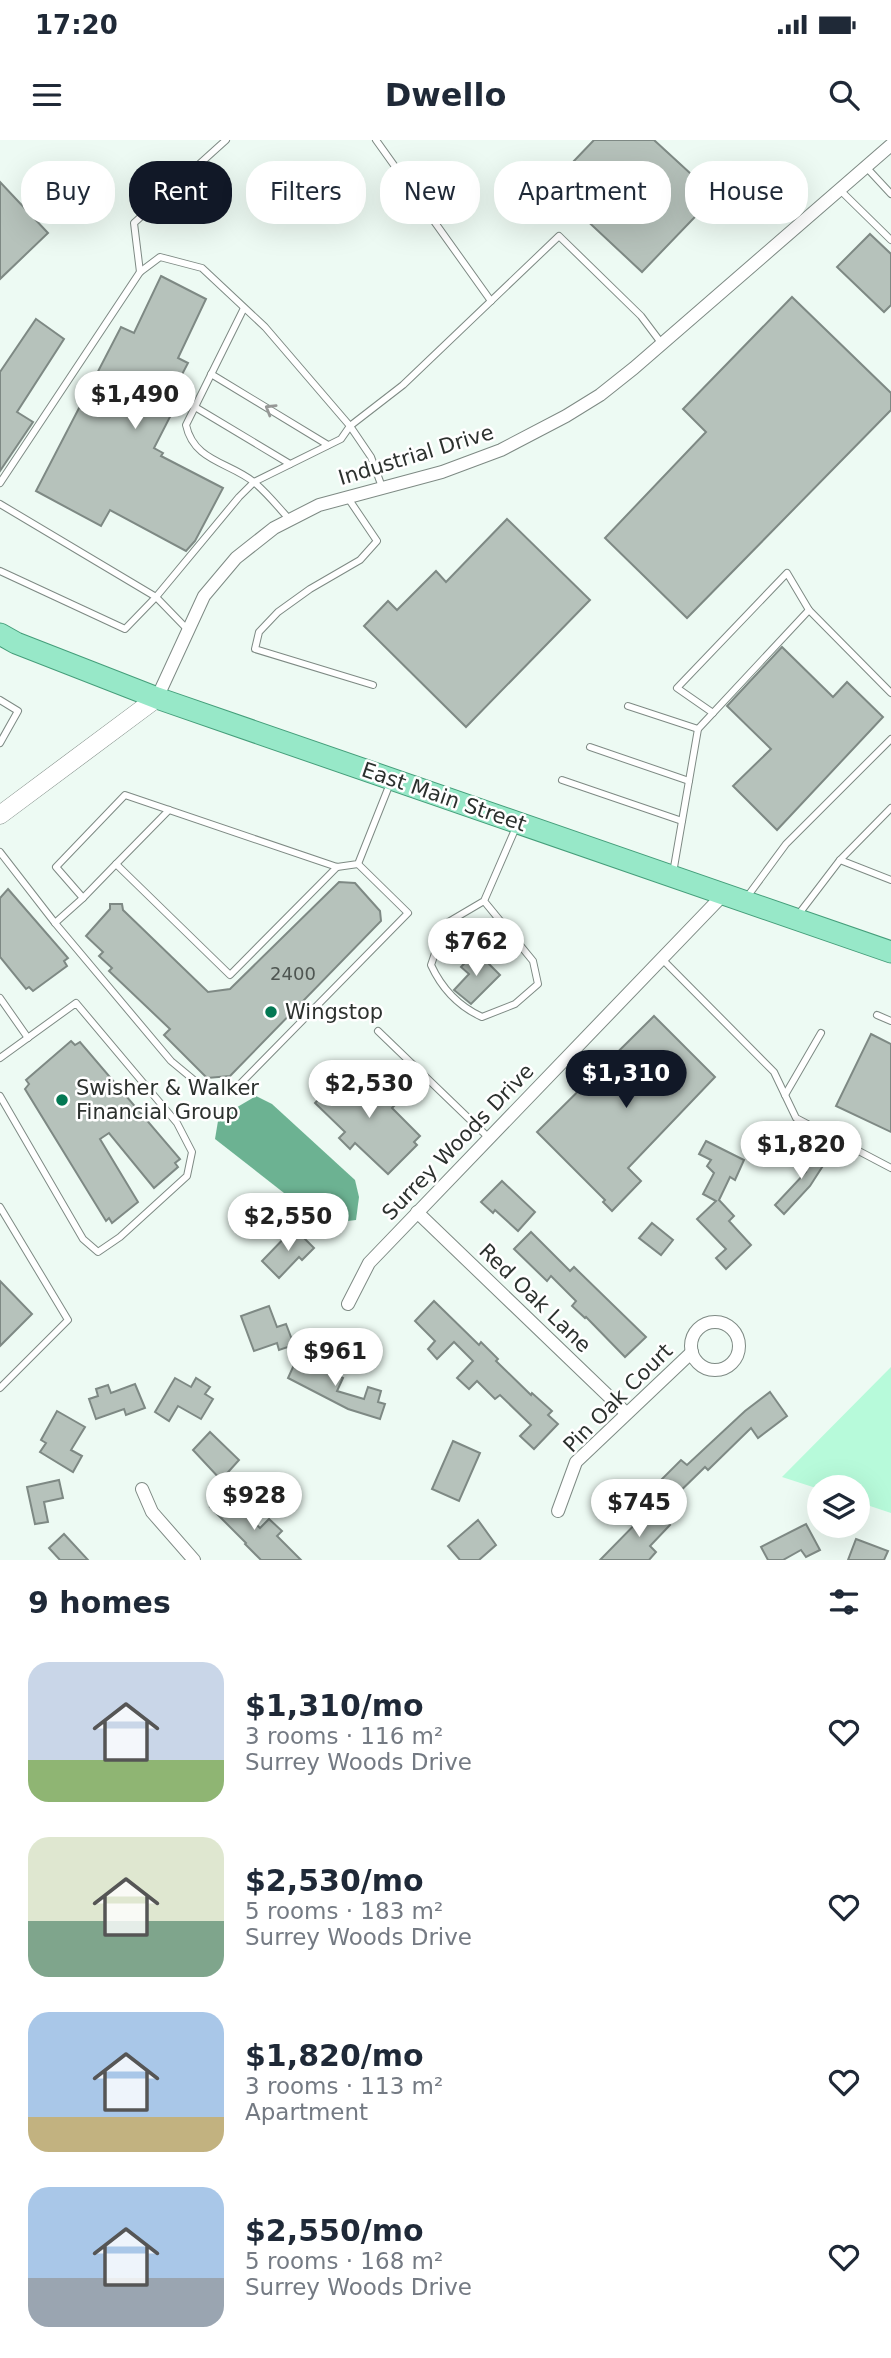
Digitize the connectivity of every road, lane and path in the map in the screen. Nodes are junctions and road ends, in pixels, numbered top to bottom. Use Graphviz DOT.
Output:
graph roads {
  1 [pos="226,140"];
  2 [pos="376,140"];
  3 [pos="891,145"];
  4 [pos="866,167"];
  5 [pos="840,190"];
  6 [pos="891,194"];
  7 [pos="891,240"];
  8 [pos="140,272"];
  9 [pos="491,301"];
  10 [pos="244,308"];
  11 [pos="662,344"];
  12 [pos="211,374"];
  13 [pos="195,407"];
  14 [pos="350,426"];
  15 [pos="328,444"];
  16 [pos="289,464"];
  17 [pos="254,482"];
  18 [pos="0,483"];
  19 [pos="382,486"];
  20 [pos="347,497"];
  21 [pos="0,503"];
  22 [pos="290,520"];
  23 [pos="0,571"];
  24 [pos="156,597"];
  25 [pos="809,610"];
  26 [pos="188,630"];
  27 [pos="0,634"];
  28 [pos="373,685"];
  29 [pos="891,693"];
  30 [pos="157,698"];
  31 [pos="0,700"];
  32 [pos="628,706"];
  33 [pos="713,713"];
  34 [pos="698,729"];
  35 [pos="891,739"];
  36 [pos="0,743"];
  37 [pos="590,747"];
  38 [pos="391,779"];
  39 [pos="562,780"];
  40 [pos="689,781"];
  41 [pos="891,808"];
  42 [pos="169,810"];
  43 [pos="2,811"];
  44 [pos="682,821"];
  45 [pos="518,823"];
  46 [pos="0,852"];
  47 [pos="839,860"];
  48 [pos="116,864"];
  49 [pos="358,864"];
  50 [pos="337,867"];
  51 [pos="672,876"];
  52 [pos="891,880"];
  53 [pos="724,894"];
  54 [pos="83,898"];
  55 [pos="484,901"];
  56 [pos="744,901"];
  57 [pos="795,919"];
  58 [pos="55,923"];
  59 [pos="891,952"];
  60 [pos="662,959"];
  61 [pos="0,998"];
  62 [pos="877,1015"];
  63 [pos="891,1021"];
  64 [pos="378,1031"];
  65 [pos="821,1033"];
  66 [pos="29,1038"];
  67 [pos="0,1058"];
  68 [pos="785,1095"];
  69 [pos="0,1097"];
  70 [pos="489,1138"];
  71 [pos="891,1168"];
  72 [pos="0,1208"];
  73 [pos="417,1212"];
  74 [pos="348,1304"];
  75 [pos="692,1352"];
  76 [pos="0,1388"];
  77 [pos="625,1412"];
  78 [pos="142,1489"];
  79 [pos="558,1511"];
  80 [pos="194,1560"];
  1 -- 8 [label="lane"];
  2 -- 9 [label="lane"];
  3 -- 4 [label="street, Industrial Drive"];
  4 -- 5 [label="street, Industrial Drive"];
  4 -- 6 [label="lane"];
  5 -- 7 [label="lane"];
  5 -- 11 [label="street, Industrial Drive"];
  8 -- 10 [label="lane"];
  8 -- 18 [label="lane"];
  9 -- 11 [label="lane"];
  9 -- 14 [label="lane"];
  10 -- 12 [label="lane"];
  10 -- 14 [label="lane"];
  11 -- 19 [label="street, Industrial Drive"];
  12 -- 13 [label="lane"];
  15 -- 12 [label="lane, one-way"];
  13 -- 16 [label="lane"];
  13 -- 17 [label="lane"];
  14 -- 15 [label="lane"];
  14 -- 19 [label="lane"];
  15 -- 16 [label="lane"];
  16 -- 17 [label="lane"];
  17 -- 22 [label="lane"];
  17 -- 24 [label="lane"];
  19 -- 20 [label="street, Industrial Drive"];
  20 -- 22 [label="street, Industrial Drive"];
  20 -- 28 [label="lane"];
  21 -- 24 [label="lane"];
  22 -- 26 [label="street, Industrial Drive"];
  23 -- 24 [label="lane"];
  24 -- 26 [label="lane"];
  25 -- 29 [label="lane"];
  25 -- 33 [label="lane"];
  25 -- 33 [label="lane"];
  26 -- 30 [label="street, Industrial Drive"];
  27 -- 30 [label="main road, East Main Street"];
  30 -- 38 [label="main road, East Main Street"];
  30 -- 43 [label="street"];
  31 -- 36 [label="lane"];
  32 -- 34 [label="lane"];
  33 -- 34 [label="lane"];
  34 -- 40 [label="lane"];
  35 -- 56 [label="lane"];
  37 -- 40 [label="lane"];
  38 -- 45 [label="main road, East Main Street"];
  38 -- 49 [label="lane"];
  39 -- 44 [label="lane"];
  40 -- 44 [label="lane"];
  41 -- 47 [label="lane"];
  42 -- 48 [label="lane"];
  42 -- 50 [label="lane"];
  42 -- 54 [label="lane"];
  44 -- 51 [label="lane"];
  45 -- 51 [label="main road, East Main Street"];
  45 -- 55 [label="lane"];
  46 -- 58 [label="lane"];
  47 -- 52 [label="lane"];
  47 -- 57 [label="lane"];
  48 -- 50 [label="lane"];
  48 -- 54 [label="lane"];
  49 -- 50 [label="lane"];
  49 -- 58 [label="lane"];
  51 -- 53 [label="main road, East Main Street"];
  53 -- 56 [label="main road, East Main Street"];
  53 -- 60 [label="street, Surrey Woods Drive"];
  54 -- 58 [label="lane"];
  55 -- 55 [label="lane"];
  56 -- 57 [label="main road, East Main Street"];
  57 -- 59 [label="main road, East Main Street"];
  60 -- 68 [label="lane"];
  60 -- 70 [label="street, Surrey Woods Drive"];
  61 -- 66 [label="lane"];
  62 -- 63 [label="lane"];
  64 -- 70 [label="lane"];
  65 -- 68 [label="lane"];
  66 -- 67 [label="lane"];
  66 -- 69 [label="lane"];
  68 -- 71 [label="lane"];
  70 -- 73 [label="street, Surrey Woods Drive"];
  72 -- 76 [label="lane"];
  73 -- 74 [label="street, Surrey Woods Drive"];
  73 -- 77 [label="street, Red Oak Lane"];
  75 -- 77 [label="street, Pin Oak Court"];
  77 -- 79 [label="street, Pin Oak Court"];
  78 -- 80 [label="street"];
}
